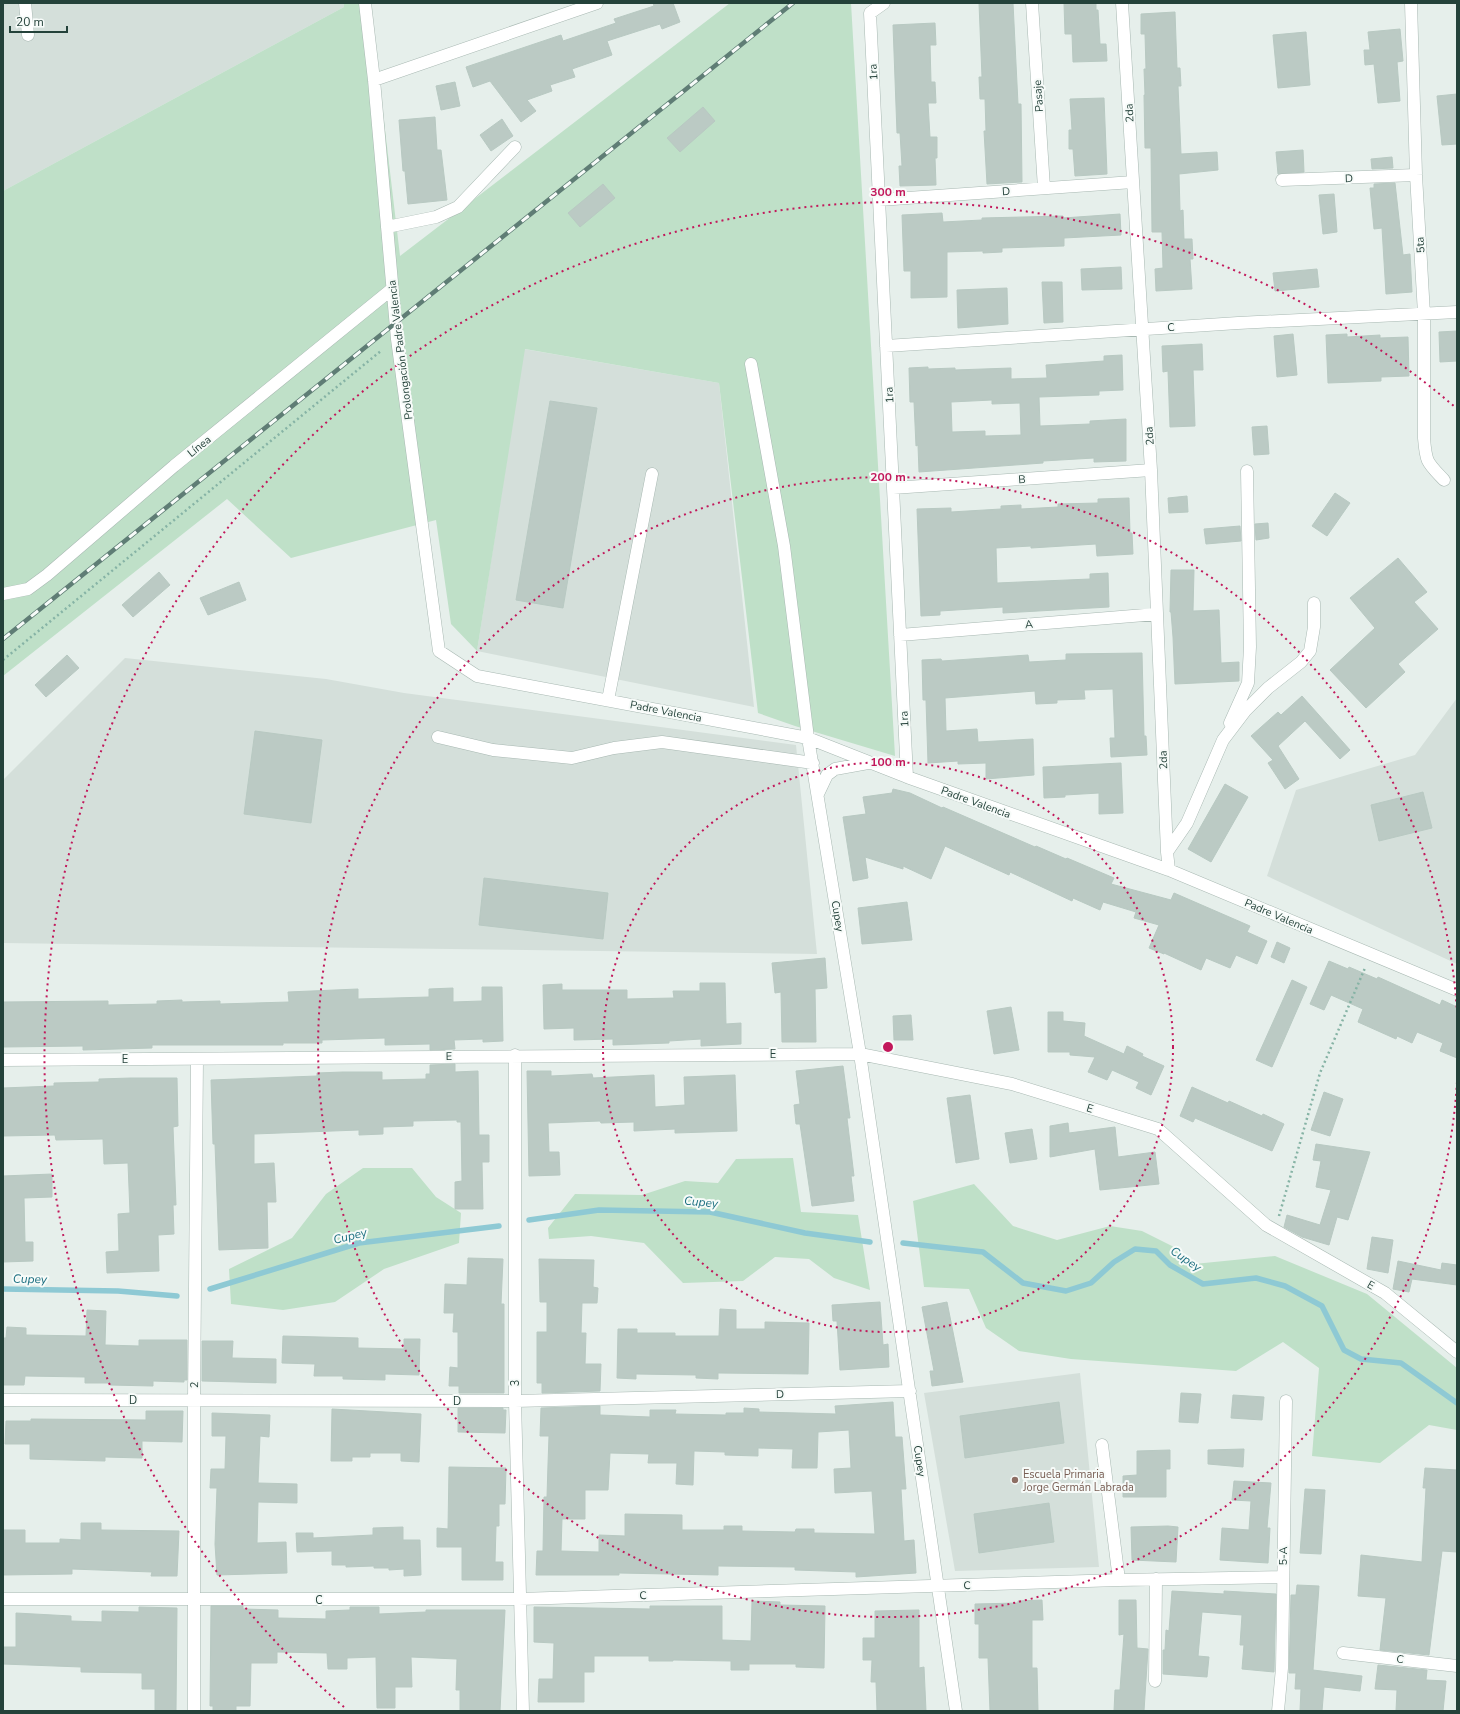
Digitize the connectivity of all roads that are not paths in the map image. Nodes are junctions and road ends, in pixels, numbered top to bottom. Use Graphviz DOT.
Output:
graph roads {
  1 [pos="25,3"];
  2 [pos="365,3"];
  3 [pos="597,3"];
  4 [pos="884,3"];
  5 [pos="1032,3"];
  6 [pos="1122,3"];
  7 [pos="1410,3"];
  8 [pos="28,35"];
  9 [pos="374,80"];
  10 [pos="515,147"];
  11 [pos="1416,175"];
  12 [pos="1282,180"];
  13 [pos="1133,182"];
  14 [pos="1044,188"];
  15 [pos="879,200"];
  16 [pos="387,226"];
  17 [pos="392,289"];
  18 [pos="1457,312"];
  19 [pos="1424,314"];
  20 [pos="1142,329"];
  21 [pos="886,346"];
  22 [pos="751,364"];
  23 [pos="1151,470"];
  24 [pos="1247,471"];
  25 [pos="652,474"];
  26 [pos="1444,480"];
  27 [pos="893,488"];
  28 [pos="3,594"];
  29 [pos="1314,603"];
  30 [pos="1157,614"];
  31 [pos="900,635"];
  32 [pos="477,676"];
  33 [pos="608,700"];
  34 [pos="438,737"];
  35 [pos="808,738"];
  36 [pos="1223,740"];
  37 [pos="870,762"];
  38 [pos="813,763"];
  39 [pos="907,777"];
  40 [pos="818,794"];
  41 [pos="1167,852"];
  42 [pos="1169,870"];
  43 [pos="1457,990"];
  44 [pos="860,1054"];
  45 [pos="514,1055"];
  46 [pos="197,1059"];
  47 [pos="3,1060"];
  48 [pos="1457,1352"];
  49 [pos="910,1391"];
  50 [pos="3,1400"];
  51 [pos="194,1400"];
  52 [pos="515,1401"];
  53 [pos="1286,1401"];
  54 [pos="1102,1445"];
  55 [pos="1283,1577"];
  56 [pos="1156,1579"];
  57 [pos="1119,1580"];
  58 [pos="939,1585"];
  59 [pos="3,1599"];
  60 [pos="519,1599"];
  61 [pos="193,1600"];
  62 [pos="1343,1653"];
  63 [pos="1457,1666"];
  64 [pos="1155,1681"];
  65 [pos="194,1711"];
  66 [pos="523,1711"];
  67 [pos="956,1711"];
  68 [pos="1278,1711"];
  1 -- 8 [label="street"];
  2 -- 9 [label="street, Prolongación Padre Valencia"];
  3 -- 9 [label="street"];
  4 -- 15 [label="street, 1ra"];
  5 -- 14 [label="street, Pasaje"];
  6 -- 13 [label="street, 2da"];
  7 -- 11 [label="street, 5ta"];
  9 -- 16 [label="street, Prolongación Padre Valencia"];
  10 -- 16 [label="street"];
  11 -- 12 [label="street, D"];
  11 -- 19 [label="street, 5ta"];
  13 -- 14 [label="street, D"];
  13 -- 20 [label="street, 2da"];
  14 -- 15 [label="street, D"];
  15 -- 21 [label="street, 1ra"];
  16 -- 17 [label="street, Prolongación Padre Valencia"];
  17 -- 28 [label="street, Línea"];
  17 -- 32 [label="street, Prolongación Padre Valencia"];
  18 -- 19 [label="street, C"];
  19 -- 20 [label="street, C"];
  19 -- 26 [label="street, 5ta"];
  20 -- 21 [label="street, C"];
  20 -- 23 [label="street, 2da"];
  21 -- 27 [label="street, 1ra"];
  22 -- 35 [label="street, Cupey"];
  23 -- 27 [label="street, B"];
  23 -- 30 [label="street, 2da"];
  24 -- 36 [label="street"];
  25 -- 33 [label="street"];
  27 -- 31 [label="street, 1ra"];
  29 -- 36 [label="street"];
  30 -- 31 [label="street, A"];
  30 -- 41 [label="street, 2da"];
  31 -- 39 [label="street, 1ra"];
  32 -- 33 [label="street, Padre Valencia"];
  33 -- 35 [label="street, Padre Valencia"];
  34 -- 38 [label="street"];
  35 -- 37 [label="street, Padre Valencia"];
  35 -- 38 [label="street, Cupey"];
  36 -- 41 [label="street"];
  37 -- 39 [label="street, Padre Valencia"];
  37 -- 40 [label="street"];
  38 -- 40 [label="street, Cupey"];
  39 -- 42 [label="street, Padre Valencia"];
  40 -- 44 [label="street, Cupey"];
  41 -- 42 [label="street, 2da"];
  42 -- 43 [label="street, Padre Valencia"];
  44 -- 45 [label="street, E"];
  44 -- 48 [label="street, E"];
  44 -- 49 [label="street, Cupey"];
  45 -- 46 [label="street, E"];
  45 -- 52 [label="street, 3"];
  46 -- 47 [label="street, E"];
  46 -- 51 [label="street, 2"];
  49 -- 52 [label="street, D"];
  49 -- 58 [label="street, Cupey"];
  50 -- 51 [label="street, D"];
  51 -- 52 [label="street, D"];
  51 -- 61 [label="street, 2"];
  52 -- 60 [label="street, 3"];
  53 -- 55 [label="street, 5-A"];
  54 -- 57 [label="street"];
  55 -- 56 [label="street, C"];
  55 -- 68 [label="street, 5-A"];
  56 -- 57 [label="street, C"];
  56 -- 64 [label="street"];
  57 -- 58 [label="street, C"];
  58 -- 60 [label="street, C"];
  58 -- 67 [label="street, Cupey"];
  59 -- 61 [label="street, C"];
  60 -- 61 [label="street, C"];
  60 -- 66 [label="street, 3"];
  61 -- 65 [label="street, 2"];
  62 -- 63 [label="street, C"];
}
